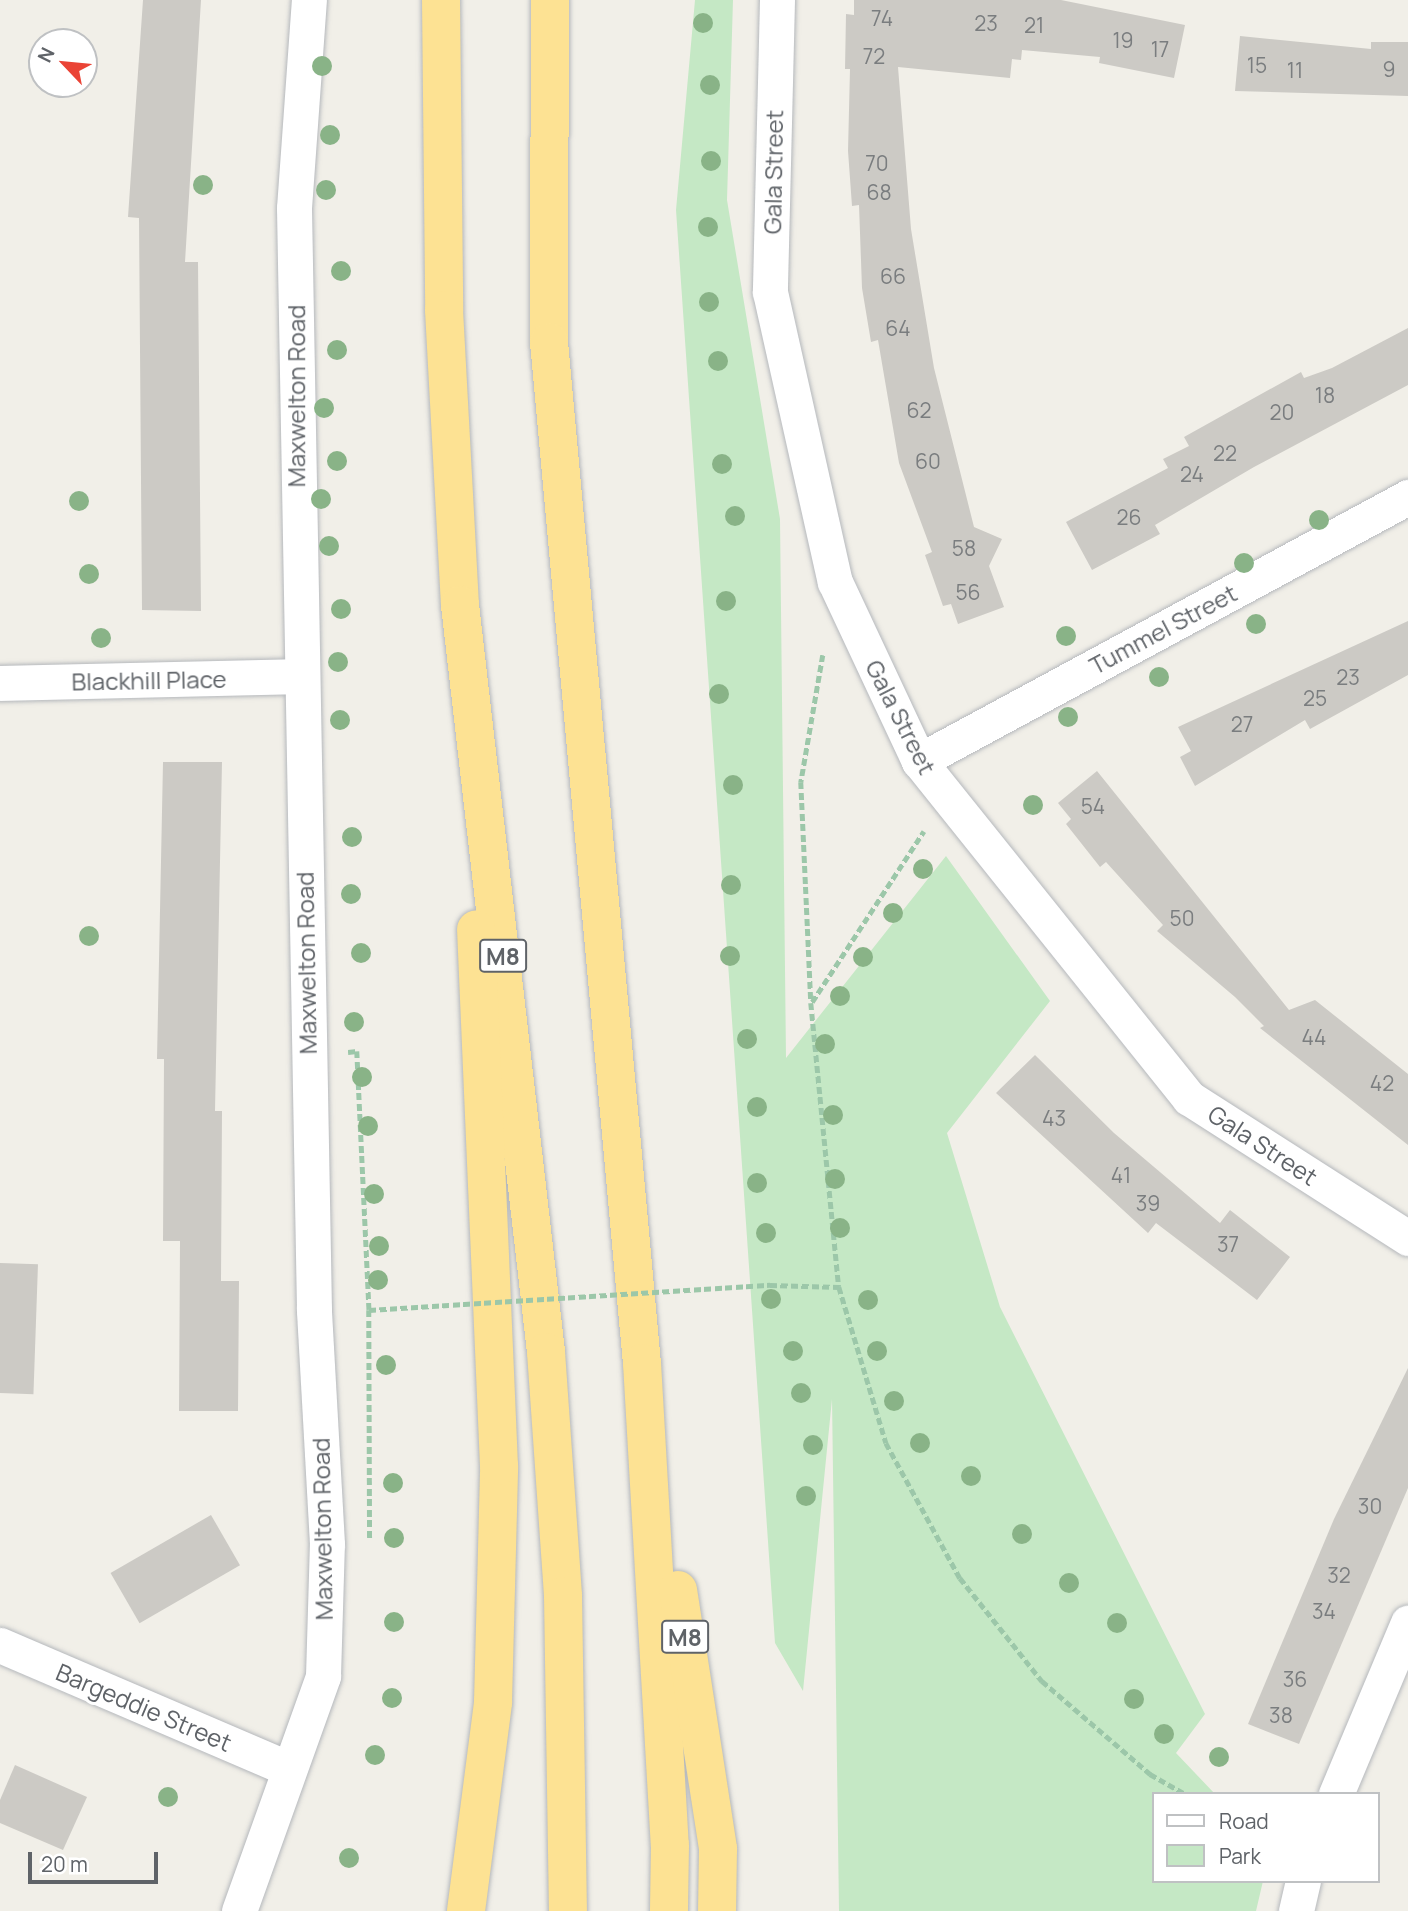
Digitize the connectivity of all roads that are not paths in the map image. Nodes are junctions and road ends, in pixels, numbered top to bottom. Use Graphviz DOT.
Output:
graph roads {
  1 [pos="309,0"];
  2 [pos="441,0"];
  3 [pos="550,0"];
  4 [pos="777,0"];
  5 [pos="1408,496"];
  6 [pos="460,604"];
  7 [pos="298,676"];
  8 [pos="0,683"];
  9 [pos="919,761"];
  10 [pos="1408,1238"];
  11 [pos="642,1363"];
  12 [pos="1408,1623"];
  13 [pos="0,1645"];
  14 [pos="289,1769"];
  15 [pos="1337,1792"];
  16 [pos="1303,1883"];
  17 [pos="239,1911"];
  18 [pos="466,1911"];
  19 [pos="568,1911"];
  20 [pos="668,1911"];
  21 [pos="716,1911"];
  22 [pos="1296,1911"];
  1 -- 7 [label="street, Maxwelton Road"];
  2 -- 6 [label="highway, M8"];
  3 -- 11 [label="highway, M8"];
  4 -- 9 [label="street, Gala Street"];
  5 -- 9 [label="street, Tummel Street"];
  6 -- 18 [label="highway, M8"];
  6 -- 19 [label="highway, M8"];
  7 -- 8 [label="street, Blackhill Place"];
  7 -- 14 [label="street, Maxwelton Road"];
  9 -- 10 [label="street, Gala Street"];
  11 -- 20 [label="highway, M8"];
  11 -- 21 [label="highway, M8"];
  12 -- 15 [label="street"];
  13 -- 14 [label="street, Bargeddie Street"];
  14 -- 17 [label="street, Maxwelton Road"];
  16 -- 22 [label="street"];
}
